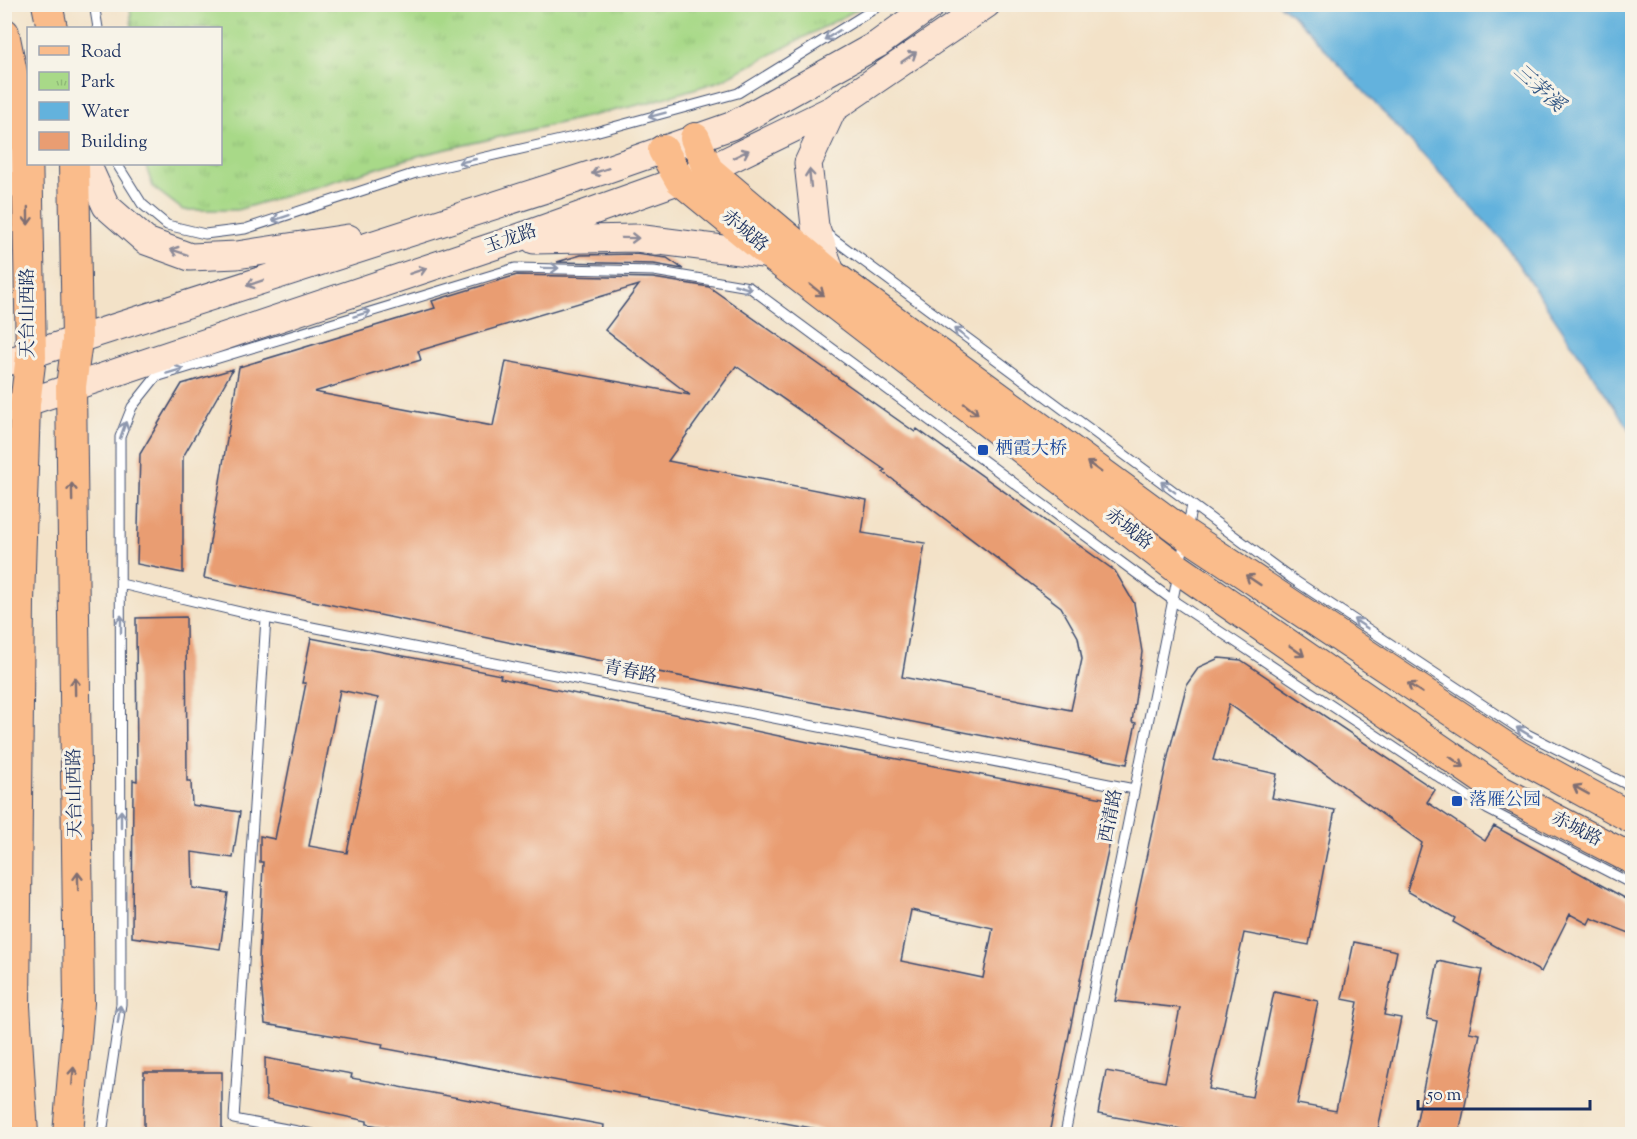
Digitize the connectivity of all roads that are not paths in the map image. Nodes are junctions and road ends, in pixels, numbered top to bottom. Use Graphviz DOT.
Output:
graph roads {
  1 [pos="47,4"];
  2 [pos="94,4"];
  3 [pos="882,4"];
  4 [pos="933,4"];
  5 [pos="987,4"];
  6 [pos="52,27"];
  7 [pos="98,27"];
  8 [pos="4,33"];
  9 [pos="833,109"];
  10 [pos="695,138"];
  11 [pos="27,147"];
  12 [pos="663,150"];
  13 [pos="74,165"];
  14 [pos="87,165"];
  15 [pos="118,165"];
  16 [pos="708,170"];
  17 [pos="680,180"];
  18 [pos="4,186"];
  19 [pos="816,226"];
  20 [pos="424,228"];
  21 [pos="509,241"];
  22 [pos="771,255"];
  23 [pos="832,275"];
  24 [pos="77,341"];
  25 [pos="18,360"];
  26 [pos="71,387"];
  27 [pos="15,407"];
  28 [pos="1192,505"];
  29 [pos="1185,534"];
  30 [pos="4,567"];
  31 [pos="1178,568"];
  32 [pos="121,584"];
  33 [pos="1172,598"];
  34 [pos="19,602"];
  35 [pos="266,618"];
  36 [pos="1632,787"];
  37 [pos="1134,789"];
  38 [pos="1632,818"];
  39 [pos="1632,859"];
  40 [pos="1632,884"];
  41 [pos="23,1134"];
  42 [pos="68,1134"];
  43 [pos="102,1134"];
  44 [pos="313,1134"];
  45 [pos="1065,1134"];
  1 -- 6 [label="main road"];
  2 -- 7 [label="lane"];
  3 -- 15 [label="lane, one-way"];
  4 -- 10 [label="main road"];
  9 -- 5 [label="main road, 玉龙路, one-way"];
  8 -- 11 [label="main road, 天台山西路"];
  16 -- 9 [label="main road, 玉龙路, one-way"];
  19 -- 9 [label="main road, one-way"];
  10 -- 12 [label="main road"];
  10 -- 16 [label="main road, 赤城路"];
  11 -- 18 [label="main road"];
  11 -- 25 [label="main road, 天台山西路, one-way"];
  12 -- 17 [label="main road, 赤城路"];
  12 -- 20 [label="main road, one-way"];
  13 -- 24 [label="main road, 天台山西路"];
  20 -- 14 [label="main road, one-way"];
  16 -- 17 [label="main road, 玉龙路"];
  16 -- 23 [label="main road, 赤城路"];
  17 -- 21 [label="main road, 玉龙路"];
  17 -- 22 [label="main road, 赤城路"];
  19 -- 23 [label="main road"];
  28 -- 19 [label="lane, one-way"];
  20 -- 24 [label="main road, one-way"];
  21 -- 22 [label="main road, one-way"];
  26 -- 21 [label="main road, 玉龙路, one-way"];
  22 -- 31 [label="main road, 赤城路, one-way"];
  29 -- 23 [label="main road, 赤城路, one-way"];
  24 -- 25 [label="main road"];
  24 -- 26 [label="main road, 天台山西路"];
  25 -- 27 [label="main road, 天台山西路"];
  26 -- 27 [label="main road, 玉龙路"];
  42 -- 26 [label="main road, 天台山西路, one-way"];
  27 -- 34 [label="main road, 天台山西路"];
  28 -- 29 [label="lane, 西清路"];
  36 -- 28 [label="lane, one-way"];
  29 -- 31 [label="lane, 西清路"];
  38 -- 29 [label="main road, 赤城路, one-way"];
  30 -- 34 [label="main road"];
  31 -- 33 [label="lane, 西清路"];
  31 -- 39 [label="main road, 赤城路, one-way"];
  32 -- 33 [label="lane, one-way"];
  32 -- 35 [label="lane, 青春路"];
  43 -- 32 [label="lane, one-way"];
  33 -- 37 [label="lane, 西清路"];
  33 -- 40 [label="lane"];
  34 -- 41 [label="main road, 天台山西路"];
  35 -- 37 [label="lane, 青春路"];
  35 -- 44 [label="lane"];
  37 -- 45 [label="lane, 西清路"];
}
